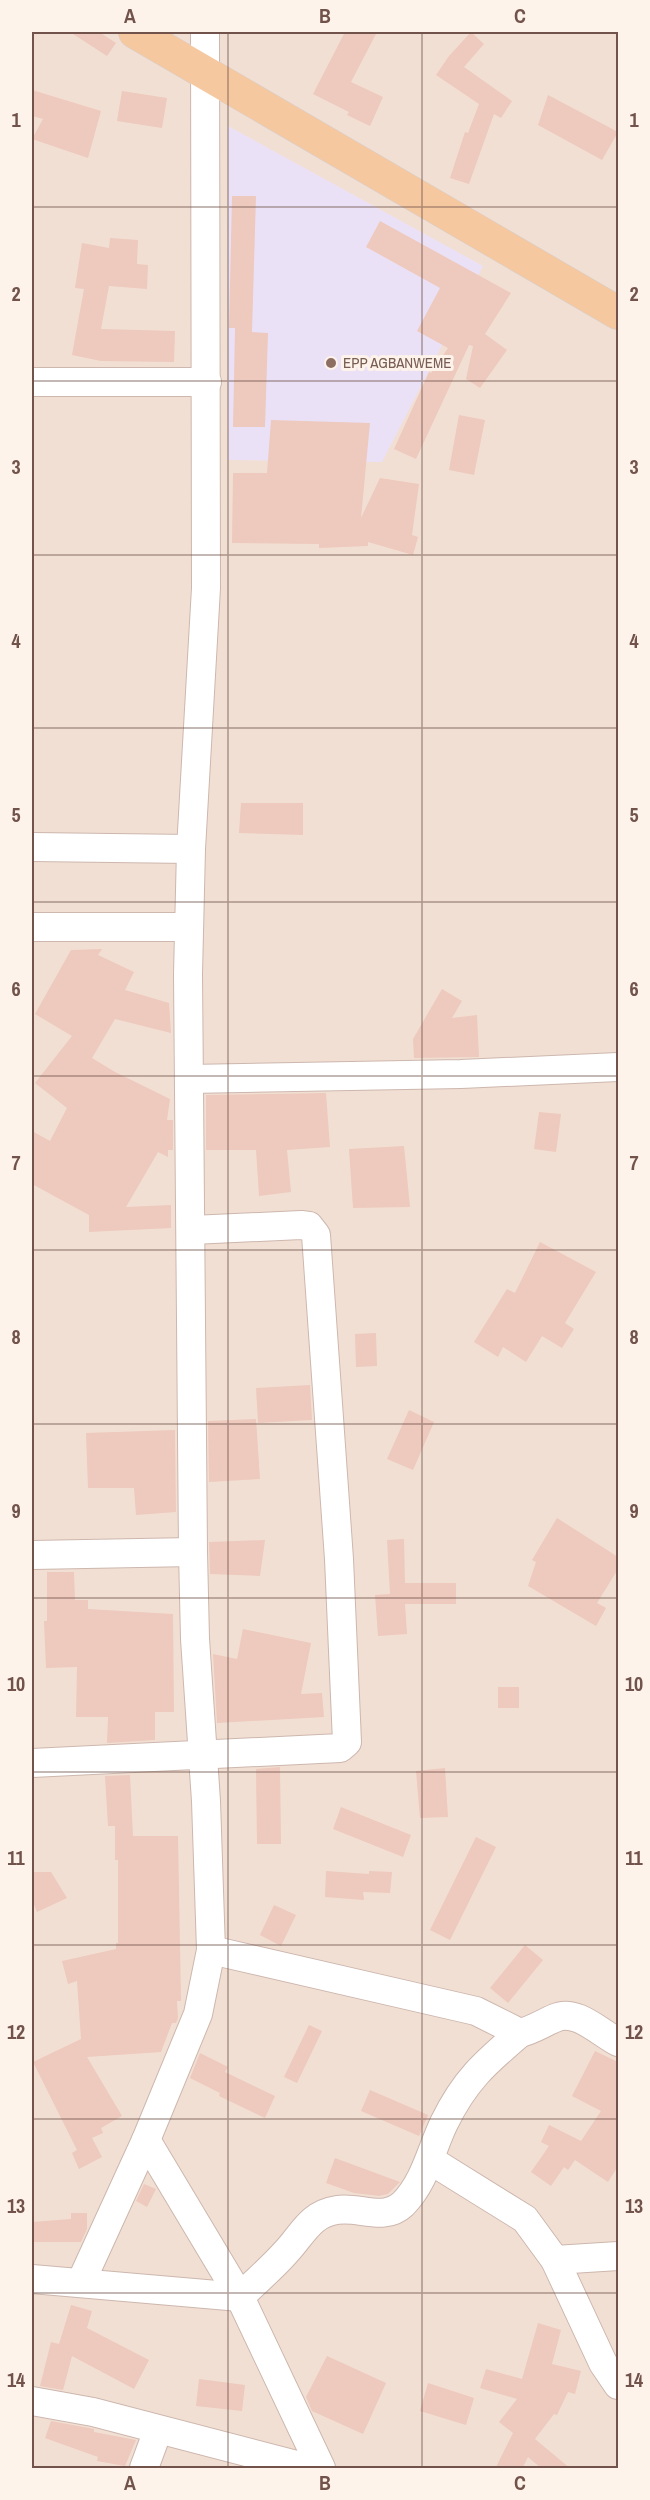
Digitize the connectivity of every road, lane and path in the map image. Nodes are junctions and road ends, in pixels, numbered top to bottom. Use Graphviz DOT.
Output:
graph roads {
  1 [pos="135,32"];
  2 [pos="205,32"];
  3 [pos="205,74"];
  4 [pos="618,313"];
  5 [pos="32,382"];
  6 [pos="207,382"];
  7 [pos="32,847"];
  8 [pos="191,849"];
  9 [pos="32,927"];
  10 [pos="189,927"];
  11 [pos="618,1066"];
  12 [pos="189,1079"];
  13 [pos="192,1230"];
  14 [pos="193,1552"];
  15 [pos="32,1555"];
  16 [pos="203,1754"];
  17 [pos="32,1763"];
  18 [pos="211,1950"];
  19 [pos="520,2033"];
  20 [pos="618,2042"];
  21 [pos="146,2140"];
  22 [pos="430,2160"];
  23 [pos="618,2256"];
  24 [pos="555,2260"];
  25 [pos="32,2279"];
  26 [pos="81,2282"];
  27 [pos="240,2297"];
  28 [pos="618,2385"];
  29 [pos="32,2401"];
  30 [pos="158,2430"];
  31 [pos="144,2469"];
  32 [pos="308,2469"];
  33 [pos="321,2469"];
  1 -- 3 [label="main road"];
  2 -- 3 [label="street"];
  3 -- 4 [label="main road"];
  3 -- 6 [label="street"];
  5 -- 6 [label="street"];
  6 -- 8 [label="street"];
  7 -- 8 [label="street"];
  8 -- 10 [label="street"];
  9 -- 10 [label="street"];
  10 -- 12 [label="street"];
  11 -- 12 [label="street"];
  12 -- 13 [label="street"];
  13 -- 14 [label="street"];
  13 -- 16 [label="street"];
  14 -- 15 [label="street"];
  14 -- 16 [label="street"];
  16 -- 17 [label="street"];
  16 -- 18 [label="street"];
  18 -- 19 [label="street"];
  18 -- 21 [label="street"];
  19 -- 20 [label="street"];
  19 -- 22 [label="street"];
  21 -- 26 [label="street"];
  21 -- 27 [label="street"];
  22 -- 24 [label="street"];
  22 -- 27 [label="street"];
  23 -- 24 [label="street"];
  24 -- 28 [label="street"];
  25 -- 26 [label="street"];
  26 -- 27 [label="street"];
  27 -- 33 [label="street"];
  29 -- 30 [label="street"];
  30 -- 31 [label="street"];
  30 -- 32 [label="street"];
}
